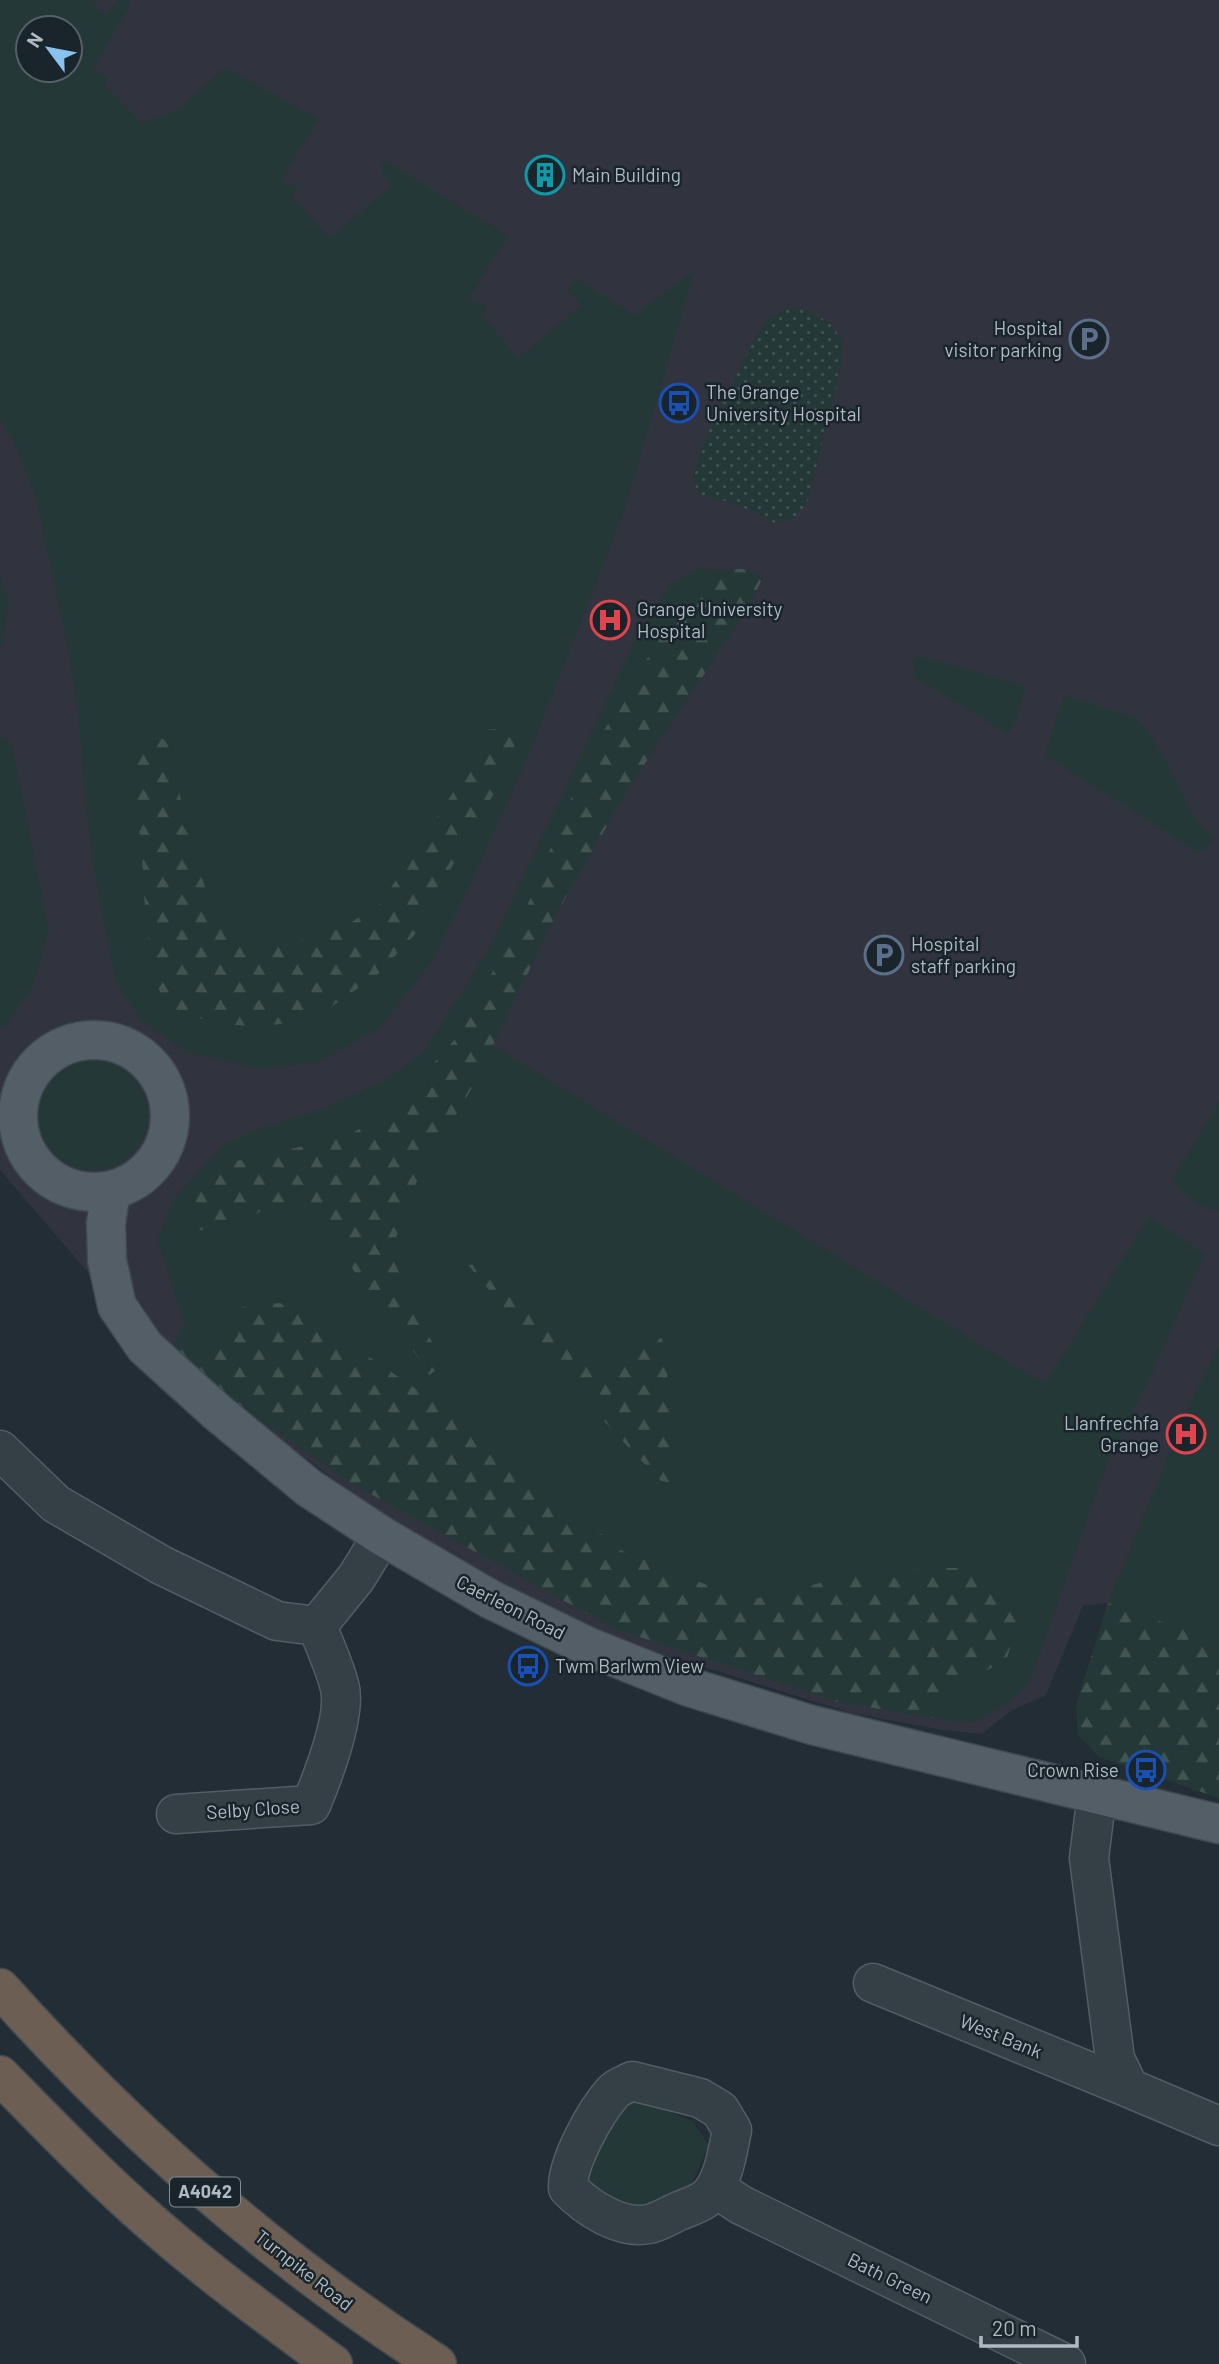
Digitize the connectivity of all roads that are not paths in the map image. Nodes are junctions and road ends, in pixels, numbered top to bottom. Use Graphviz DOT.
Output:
graph roads {
  1 [pos="9,1099"];
  2 [pos="111,1191"];
  3 [pos="0,1450"];
  4 [pos="382,1536"];
  5 [pos="317,1626"];
  6 [pos="1097,1794"];
  7 [pos="176,1814"];
  8 [pos="1219,1824"];
  9 [pos="873,1983"];
  10 [pos="0,1988"];
  11 [pos="0,2075"];
  12 [pos="1129,2088"];
  13 [pos="1219,2126"];
  14 [pos="715,2188"];
  15 [pos="333,2364"];
  16 [pos="437,2364"];
  17 [pos="1066,2364"];
  1 -- 2 [label="main road"];
  1 -- 2 [label="main road"];
  2 -- 4 [label="main road, Caerleon Road"];
  3 -- 5 [label="street"];
  4 -- 5 [label="street"];
  4 -- 6 [label="main road, Caerleon Road"];
  5 -- 7 [label="street, Selby Close"];
  6 -- 8 [label="main road, Caerleon Road"];
  6 -- 12 [label="street"];
  9 -- 12 [label="street, West Bank"];
  10 -- 16 [label="highway, Turnpike Road / A4042"];
  11 -- 15 [label="highway, A4042"];
  12 -- 13 [label="street"];
  14 -- 17 [label="street, Bath Green"];
}
